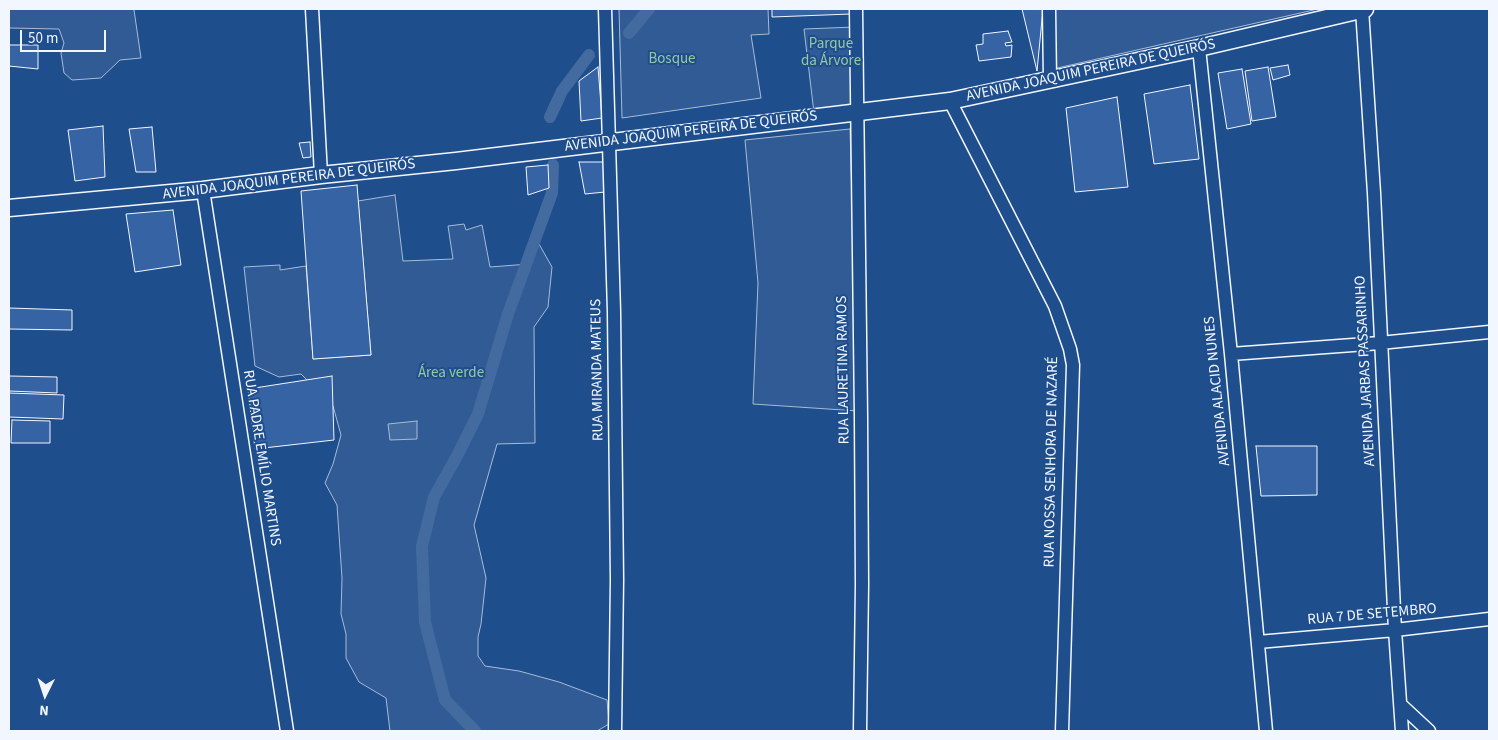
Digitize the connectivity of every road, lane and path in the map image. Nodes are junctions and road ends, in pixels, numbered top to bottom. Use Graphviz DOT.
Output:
graph roads {
  1 [pos="312,9"];
  2 [pos="605,9"];
  3 [pos="856,9"];
  4 [pos="1049,9"];
  5 [pos="1364,9"];
  6 [pos="1198,48"];
  7 [pos="1050,81"];
  8 [pos="950,101"];
  9 [pos="858,113"];
  10 [pos="609,142"];
  11 [pos="321,175"];
  12 [pos="203,190"];
  13 [pos="9,208"];
  14 [pos="1489,332"];
  15 [pos="1380,343"];
  16 [pos="1231,354"];
  17 [pos="1489,619"];
  18 [pos="1395,630"];
  19 [pos="1258,642"];
  20 [pos="1401,705"];
  21 [pos="287,731"];
  22 [pos="615,731"];
  23 [pos="860,731"];
  24 [pos="1062,731"];
  25 [pos="1266,731"];
  26 [pos="1402,731"];
  27 [pos="1429,731"];
  1 -- 11 [label="street"];
  2 -- 10 [label="street, RUA MIRANDA MATEUS"];
  3 -- 9 [label="street, RUA LAURETINA RAMOS"];
  4 -- 7 [label="street"];
  5 -- 6 [label="main road, AVENIDA JOAQUIM PEREIRA DE QUEIRÓS"];
  5 -- 15 [label="street, AVENIDA JARBAS PASSARINHO"];
  6 -- 7 [label="main road, AVENIDA JOAQUIM PEREIRA DE QUEIRÓS"];
  6 -- 16 [label="street, AVENIDA ALACID NUNES"];
  7 -- 8 [label="main road, AVENIDA JOAQUIM PEREIRA DE QUEIRÓS"];
  8 -- 9 [label="main road, AVENIDA JOAQUIM PEREIRA DE QUEIRÓS"];
  8 -- 24 [label="street, RUA NOSSA SENHORA DE NAZARÉ"];
  9 -- 10 [label="main road, AVENIDA JOAQUIM PEREIRA DE QUEIRÓS"];
  9 -- 23 [label="street, RUA LAURETINA RAMOS"];
  10 -- 11 [label="main road, AVENIDA JOAQUIM PEREIRA DE QUEIRÓS"];
  10 -- 22 [label="street, RUA MIRANDA MATEUS"];
  11 -- 12 [label="main road, AVENIDA JOAQUIM PEREIRA DE QUEIRÓS"];
  12 -- 13 [label="main road, AVENIDA JOAQUIM PEREIRA DE QUEIRÓS"];
  12 -- 21 [label="street, RUA PADRE EMÍLIO MARTINS"];
  14 -- 15 [label="street"];
  15 -- 16 [label="street"];
  15 -- 18 [label="street, AVENIDA JARBAS PASSARINHO"];
  16 -- 19 [label="street, AVENIDA ALACID NUNES"];
  17 -- 18 [label="street, RUA 7 DE SETEMBRO"];
  18 -- 19 [label="street, RUA 7 DE SETEMBRO"];
  18 -- 20 [label="street, AVENIDA JARBAS PASSARINHO"];
  19 -- 25 [label="street, AVENIDA ALACID NUNES"];
  20 -- 26 [label="street, AVENIDA JARBAS PASSARINHO"];
  20 -- 27 [label="street"];
}
